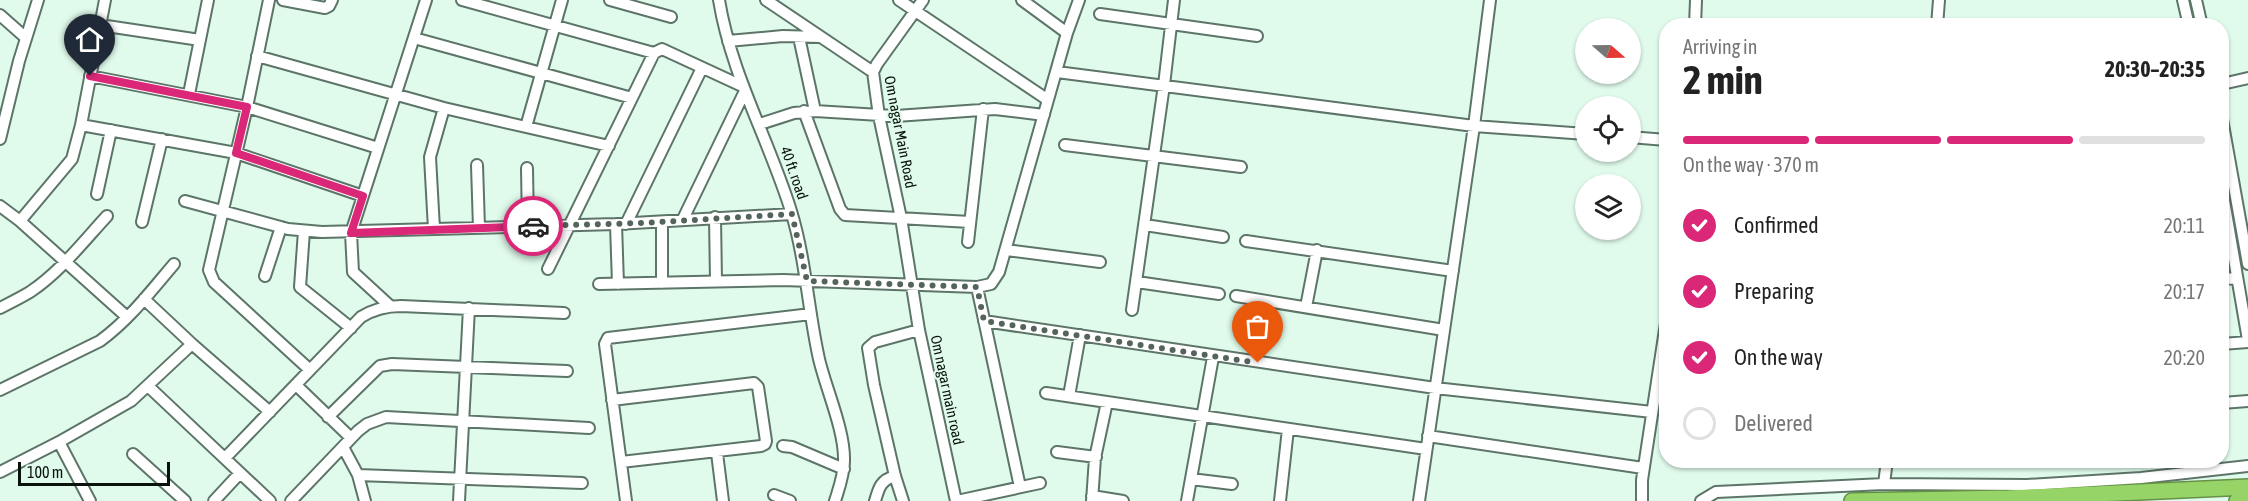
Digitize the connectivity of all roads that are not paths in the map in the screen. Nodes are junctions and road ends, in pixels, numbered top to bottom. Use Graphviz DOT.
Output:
graph roads {
  1 [pos="39,0"];
  2 [pos="105,0"];
  3 [pos="208,0"];
  4 [pos="269,0"];
  5 [pos="283,0"];
  6 [pos="332,0"];
  7 [pos="426,0"];
  8 [pos="462,0"];
  9 [pos="562,0"];
  10 [pos="610,0"];
  11 [pos="718,0"];
  12 [pos="766,0"];
  13 [pos="899,0"];
  14 [pos="923,0"];
  15 [pos="1022,0"];
  16 [pos="1078,0"];
  17 [pos="1174,0"];
  18 [pos="1490,0"];
  19 [pos="1696,0"];
  20 [pos="1939,0"];
  21 [pos="2184,0"];
  22 [pos="2196,0"];
  23 [pos="915,11"];
  24 [pos="1101,14"];
  25 [pos="0,15"];
  26 [pos="671,17"];
  27 [pos="1695,18"];
  28 [pos="1938,18"];
  29 [pos="2187,18"];
  30 [pos="2200,18"];
  31 [pos="555,24"];
  32 [pos="100,25"];
  33 [pos="1171,26"];
  34 [pos="1067,33"];
  35 [pos="1257,36"];
  36 [pos="799,37"];
  37 [pos="822,37"];
  38 [pos="26,38"];
  39 [pos="414,38"];
  40 [pos="200,40"];
  41 [pos="728,41"];
  42 [pos="654,53"];
  43 [pos="257,56"];
  44 [pos="702,68"];
  45 [pos="873,72"];
  46 [pos="1057,72"];
  47 [pos="542,73"];
  48 [pos="90,76"];
  49 [pos="2248,78"];
  50 [pos="2229,82"];
  51 [pos="1164,86"];
  52 [pos="743,89"];
  53 [pos="189,94"];
  54 [pos="396,95"];
  55 [pos="632,98"];
  56 [pos="4,100"];
  57 [pos="1048,100"];
  58 [pos="247,107"];
  59 [pos="444,108"];
  60 [pos="983,109"];
  61 [pos="810,111"];
  62 [pos="1044,115"];
  63 [pos="879,116"];
  64 [pos="760,124"];
  65 [pos="81,125"];
  66 [pos="1474,126"];
  67 [pos="526,127"];
  68 [pos="111,130"];
  69 [pos="1575,133"];
  70 [pos="1641,138"];
  71 [pos="0,139"];
  72 [pos="162,139"];
  73 [pos="1659,139"];
  74 [pos="1065,145"];
  75 [pos="609,146"];
  76 [pos="378,148"];
  77 [pos="236,153"];
  78 [pos="1153,157"];
  79 [pos="2229,158"];
  80 [pos="477,165"];
  81 [pos="1241,167"];
  82 [pos="527,168"];
  83 [pos="97,194"];
  84 [pos="363,196"];
  85 [pos="185,201"];
  86 [pos="0,206"];
  87 [pos="222,211"];
  88 [pos="792,214"];
  89 [pos="107,216"];
  90 [pos="715,217"];
  91 [pos="901,218"];
  92 [pos="683,219"];
  93 [pos="20,221"];
  94 [pos="142,222"];
  95 [pos="662,222"];
  96 [pos="970,222"];
  97 [pos="621,224"];
  98 [pos="569,225"];
  99 [pos="1144,225"];
  100 [pos="528,226"];
  101 [pos="281,227"];
  102 [pos="479,228"];
  103 [pos="434,229"];
  104 [pos="304,231"];
  105 [pos="2229,231"];
  106 [pos="351,233"];
  107 [pos="1223,237"];
  108 [pos="1246,241"];
  109 [pos="968,242"];
  110 [pos="1006,250"];
  111 [pos="1317,250"];
  112 [pos="65,262"];
  113 [pos="1100,262"];
  114 [pos="174,264"];
  115 [pos="2248,264"];
  116 [pos="548,269"];
  117 [pos="1453,271"];
  118 [pos="265,276"];
  119 [pos="2237,278"];
  120 [pos="2229,279"];
  121 [pos="716,281"];
  122 [pos="807,281"];
  123 [pos="1137,282"];
  124 [pos="662,283"];
  125 [pos="599,284"];
  126 [pos="618,284"];
  127 [pos="912,285"];
  128 [pos="977,287"];
  129 [pos="1219,294"];
  130 [pos="1236,296"];
  131 [pos="144,299"];
  132 [pos="390,306"];
  133 [pos="1306,307"];
  134 [pos="0,308"];
  135 [pos="469,308"];
  136 [pos="1132,310"];
  137 [pos="564,313"];
  138 [pos="811,314"];
  139 [pos="128,317"];
  140 [pos="984,321"];
  141 [pos="351,328"];
  142 [pos="919,330"];
  143 [pos="1444,330"];
  144 [pos="1080,335"];
  145 [pos="2248,341"];
  146 [pos="2229,343"];
  147 [pos="192,344"];
  148 [pos="1213,357"];
  149 [pos="466,367"];
  150 [pos="1659,368"];
  151 [pos="310,370"];
  152 [pos="567,371"];
  153 [pos="296,385"];
  154 [pos="148,387"];
  155 [pos="1436,388"];
  156 [pos="0,390"];
  157 [pos="1046,393"];
  158 [pos="1069,396"];
  159 [pos="612,400"];
  160 [pos="2248,401"];
  161 [pos="1107,402"];
  162 [pos="2229,402"];
  163 [pos="270,412"];
  164 [pos="1652,412"];
  165 [pos="328,417"];
  166 [pos="1204,417"];
  167 [pos="463,421"];
  168 [pos="589,428"];
  169 [pos="1288,429"];
  170 [pos="1428,436"];
  171 [pos="59,442"];
  172 [pos="347,443"];
  173 [pos="783,446"];
  174 [pos="1426,449"];
  175 [pos="1057,452"];
  176 [pos="717,453"];
  177 [pos="133,454"];
  178 [pos="1096,457"];
  179 [pos="225,458"];
  180 [pos="621,462"];
  181 [pos="2248,466"];
  182 [pos="1643,468"];
  183 [pos="1886,468"];
  184 [pos="2229,468"];
  185 [pos="2229,468"];
  186 [pos="844,469"];
  187 [pos="0,472"];
  188 [pos="240,473"];
  189 [pos="358,475"];
  190 [pos="895,476"];
  191 [pos="1191,478"];
  192 [pos="460,479"];
  193 [pos="582,483"];
  194 [pos="1040,483"];
  195 [pos="1232,484"];
  196 [pos="1884,484"];
  197 [pos="1020,487"];
  198 [pos="2248,487"];
  199 [pos="774,495"];
  200 [pos="1092,498"];
  201 [pos="2248,500"];
  202 [pos="90,501"];
  203 [pos="185,501"];
  204 [pos="214,501"];
  205 [pos="270,501"];
  206 [pos="291,501"];
  207 [pos="364,501"];
  208 [pos="459,501"];
  209 [pos="626,501"];
  210 [pos="723,501"];
  211 [pos="790,501"];
  212 [pos="835,501"];
  213 [pos="875,501"];
  214 [pos="903,501"];
  215 [pos="957,501"];
  216 [pos="1124,501"];
  217 [pos="1187,501"];
  218 [pos="1280,501"];
  219 [pos="1419,501"];
  220 [pos="1642,501"];
  221 [pos="1701,501"];
  222 [pos="1852,501"];
  223 [pos="2236,501"];
  1 -- 38 [label="street"];
  2 -- 32 [label="street"];
  3 -- 40 [label="street"];
  4 -- 43 [label="street"];
  5 -- 6 [label="street"];
  7 -- 39 [label="street"];
  8 -- 31 [label="street"];
  9 -- 31 [label="street"];
  10 -- 26 [label="street"];
  11 -- 41 [label="street, 40 ft. road"];
  12 -- 37 [label="street"];
  13 -- 23 [label="street"];
  14 -- 23 [label="street, Om nagar Main Road"];
  15 -- 34 [label="street"];
  16 -- 34 [label="street"];
  17 -- 33 [label="street"];
  18 -- 66 [label="street"];
  19 -- 27 [label="street"];
  20 -- 28 [label="street"];
  21 -- 29 [label="street"];
  22 -- 30 [label="street"];
  23 -- 45 [label="street, Om nagar Main Road"];
  23 -- 57 [label="street"];
  24 -- 33 [label="street"];
  25 -- 38 [label="street"];
  31 -- 42 [label="street"];
  31 -- 47 [label="street"];
  32 -- 40 [label="street"];
  32 -- 48 [label="street"];
  33 -- 35 [label="street"];
  33 -- 51 [label="street"];
  34 -- 46 [label="street"];
  36 -- 37 [label="street"];
  36 -- 41 [label="street"];
  36 -- 61 [label="street"];
  37 -- 45 [label="street"];
  38 -- 56 [label="street"];
  39 -- 47 [label="street"];
  39 -- 54 [label="street"];
  40 -- 53 [label="street"];
  41 -- 52 [label="street, 40 ft. road"];
  42 -- 44 [label="street"];
  42 -- 55 [label="street"];
  43 -- 54 [label="street"];
  43 -- 58 [label="street"];
  44 -- 52 [label="street"];
  44 -- 97 [label="street"];
  45 -- 63 [label="street, Om nagar Main Road"];
  46 -- 51 [label="street"];
  46 -- 57 [label="street"];
  47 -- 55 [label="street"];
  47 -- 67 [label="street"];
  48 -- 53 [label="street"];
  48 -- 65 [label="street"];
  49 -- 50 [label="street"];
  51 -- 66 [label="street"];
  51 -- 78 [label="street"];
  52 -- 64 [label="street, 40 ft. road"];
  52 -- 92 [label="street"];
  53 -- 58 [label="street"];
  54 -- 59 [label="street"];
  54 -- 76 [label="street"];
  55 -- 75 [label="street"];
  56 -- 71 [label="street"];
  57 -- 62 [label="street"];
  58 -- 76 [label="street"];
  58 -- 77 [label="street"];
  59 -- 67 [label="street"];
  59 -- 103 [label="street"];
  60 -- 62 [label="street"];
  60 -- 63 [label="street"];
  60 -- 96 [label="street"];
  61 -- 63 [label="street"];
  61 -- 64 [label="street"];
  61 -- 91 [label="street"];
  62 -- 110 [label="street"];
  63 -- 91 [label="street, Om nagar Main Road"];
  64 -- 88 [label="street, 40 ft. road"];
  65 -- 68 [label="street"];
  65 -- 93 [label="street"];
  66 -- 69 [label="street"];
  66 -- 117 [label="street"];
  67 -- 75 [label="street"];
  68 -- 72 [label="street"];
  68 -- 83 [label="street"];
  70 -- 73 [label="street"];
  72 -- 77 [label="street"];
  72 -- 94 [label="street"];
  74 -- 78 [label="street"];
  75 -- 98 [label="street"];
  76 -- 84 [label="street"];
  77 -- 84 [label="street"];
  77 -- 87 [label="street"];
  78 -- 81 [label="street"];
  78 -- 99 [label="street"];
  79 -- 115 [label="street"];
  80 -- 102 [label="street"];
  82 -- 100 [label="street"];
  84 -- 106 [label="street"];
  85 -- 87 [label="street"];
  86 -- 93 [label="street"];
  87 -- 101 [label="street"];
  87 -- 151 [label="street"];
  88 -- 90 [label="street"];
  88 -- 122 [label="street, 40 ft. road"];
  89 -- 112 [label="street"];
  90 -- 92 [label="street"];
  90 -- 121 [label="street"];
  91 -- 96 [label="street"];
  91 -- 127 [label="street, Om nagar Main Road"];
  92 -- 95 [label="street"];
  93 -- 112 [label="street"];
  95 -- 97 [label="street"];
  95 -- 124 [label="street"];
  96 -- 109 [label="street"];
  97 -- 98 [label="street"];
  97 -- 126 [label="street"];
  98 -- 100 [label="street"];
  98 -- 116 [label="street"];
  99 -- 107 [label="street"];
  99 -- 123 [label="street"];
  100 -- 102 [label="street"];
  101 -- 104 [label="street"];
  101 -- 118 [label="street"];
  102 -- 103 [label="street"];
  103 -- 106 [label="street"];
  104 -- 106 [label="street"];
  104 -- 141 [label="street"];
  105 -- 119 [label="street"];
  106 -- 132 [label="street"];
  108 -- 111 [label="street"];
  110 -- 113 [label="street"];
  110 -- 128 [label="street"];
  111 -- 117 [label="street"];
  111 -- 133 [label="street"];
  112 -- 134 [label="street"];
  112 -- 139 [label="street"];
  114 -- 131 [label="street"];
  117 -- 143 [label="street"];
  119 -- 120 [label="street"];
  119 -- 145 [label="street"];
  121 -- 122 [label="street"];
  121 -- 124 [label="street"];
  122 -- 127 [label="street"];
  122 -- 138 [label="street, 40 ft. road"];
  123 -- 129 [label="street"];
  123 -- 136 [label="street"];
  124 -- 126 [label="street"];
  125 -- 126 [label="street"];
  127 -- 128 [label="street"];
  127 -- 142 [label="street, Om nagar main road"];
  128 -- 140 [label="street"];
  130 -- 133 [label="street"];
  131 -- 139 [label="street"];
  131 -- 147 [label="street"];
  132 -- 135 [label="street"];
  132 -- 141 [label="street"];
  133 -- 143 [label="street"];
  135 -- 137 [label="street"];
  135 -- 149 [label="street"];
  138 -- 159 [label="street"];
  138 -- 186 [label="street, 40 ft. road"];
  139 -- 156 [label="street"];
  140 -- 144 [label="street"];
  140 -- 197 [label="street"];
  141 -- 151 [label="street"];
  142 -- 190 [label="street"];
  142 -- 215 [label="street, Om nagar main road"];
  143 -- 155 [label="street"];
  144 -- 148 [label="street"];
  144 -- 158 [label="street"];
  145 -- 146 [label="street"];
  147 -- 154 [label="street"];
  147 -- 163 [label="street"];
  148 -- 155 [label="street"];
  148 -- 166 [label="street"];
  149 -- 152 [label="street"];
  149 -- 165 [label="street"];
  149 -- 167 [label="street"];
  150 -- 164 [label="street"];
  151 -- 153 [label="street"];
  153 -- 163 [label="street"];
  153 -- 165 [label="street"];
  154 -- 171 [label="street"];
  154 -- 179 [label="street"];
  155 -- 164 [label="street"];
  155 -- 170 [label="street"];
  157 -- 158 [label="street"];
  158 -- 161 [label="street"];
  159 -- 176 [label="street"];
  159 -- 180 [label="street"];
  160 -- 162 [label="street"];
  161 -- 166 [label="street"];
  161 -- 178 [label="street"];
  163 -- 179 [label="street"];
  164 -- 182 [label="street"];
  165 -- 172 [label="street"];
  166 -- 169 [label="street"];
  166 -- 191 [label="street"];
  167 -- 168 [label="street"];
  167 -- 172 [label="street"];
  167 -- 192 [label="street"];
  169 -- 174 [label="street"];
  169 -- 218 [label="street"];
  170 -- 174 [label="street"];
  170 -- 182 [label="street"];
  171 -- 187 [label="street"];
  171 -- 202 [label="street"];
  172 -- 189 [label="street"];
  172 -- 206 [label="street"];
  173 -- 186 [label="street"];
  174 -- 219 [label="street"];
  175 -- 178 [label="street"];
  176 -- 180 [label="street"];
  176 -- 210 [label="street"];
  177 -- 203 [label="street"];
  178 -- 200 [label="street"];
  179 -- 188 [label="street"];
  180 -- 209 [label="street"];
  181 -- 185 [label="street"];
  182 -- 220 [label="street"];
  183 -- 196 [label="street"];
  184 -- 196 [label="street"];
  186 -- 212 [label="street, 40 ft. road"];
  188 -- 204 [label="street"];
  188 -- 205 [label="street"];
  189 -- 192 [label="street"];
  189 -- 207 [label="street"];
  190 -- 213 [label="street"];
  190 -- 214 [label="street"];
  191 -- 195 [label="street"];
  191 -- 217 [label="street"];
  192 -- 193 [label="street"];
  192 -- 208 [label="street"];
  194 -- 197 [label="street"];
  196 -- 221 [label="street"];
  197 -- 215 [label="street"];
  198 -- 222 [label="highway"];
  199 -- 211 [label="street"];
  200 -- 216 [label="street"];
  201 -- 223 [label="highway"];
}
